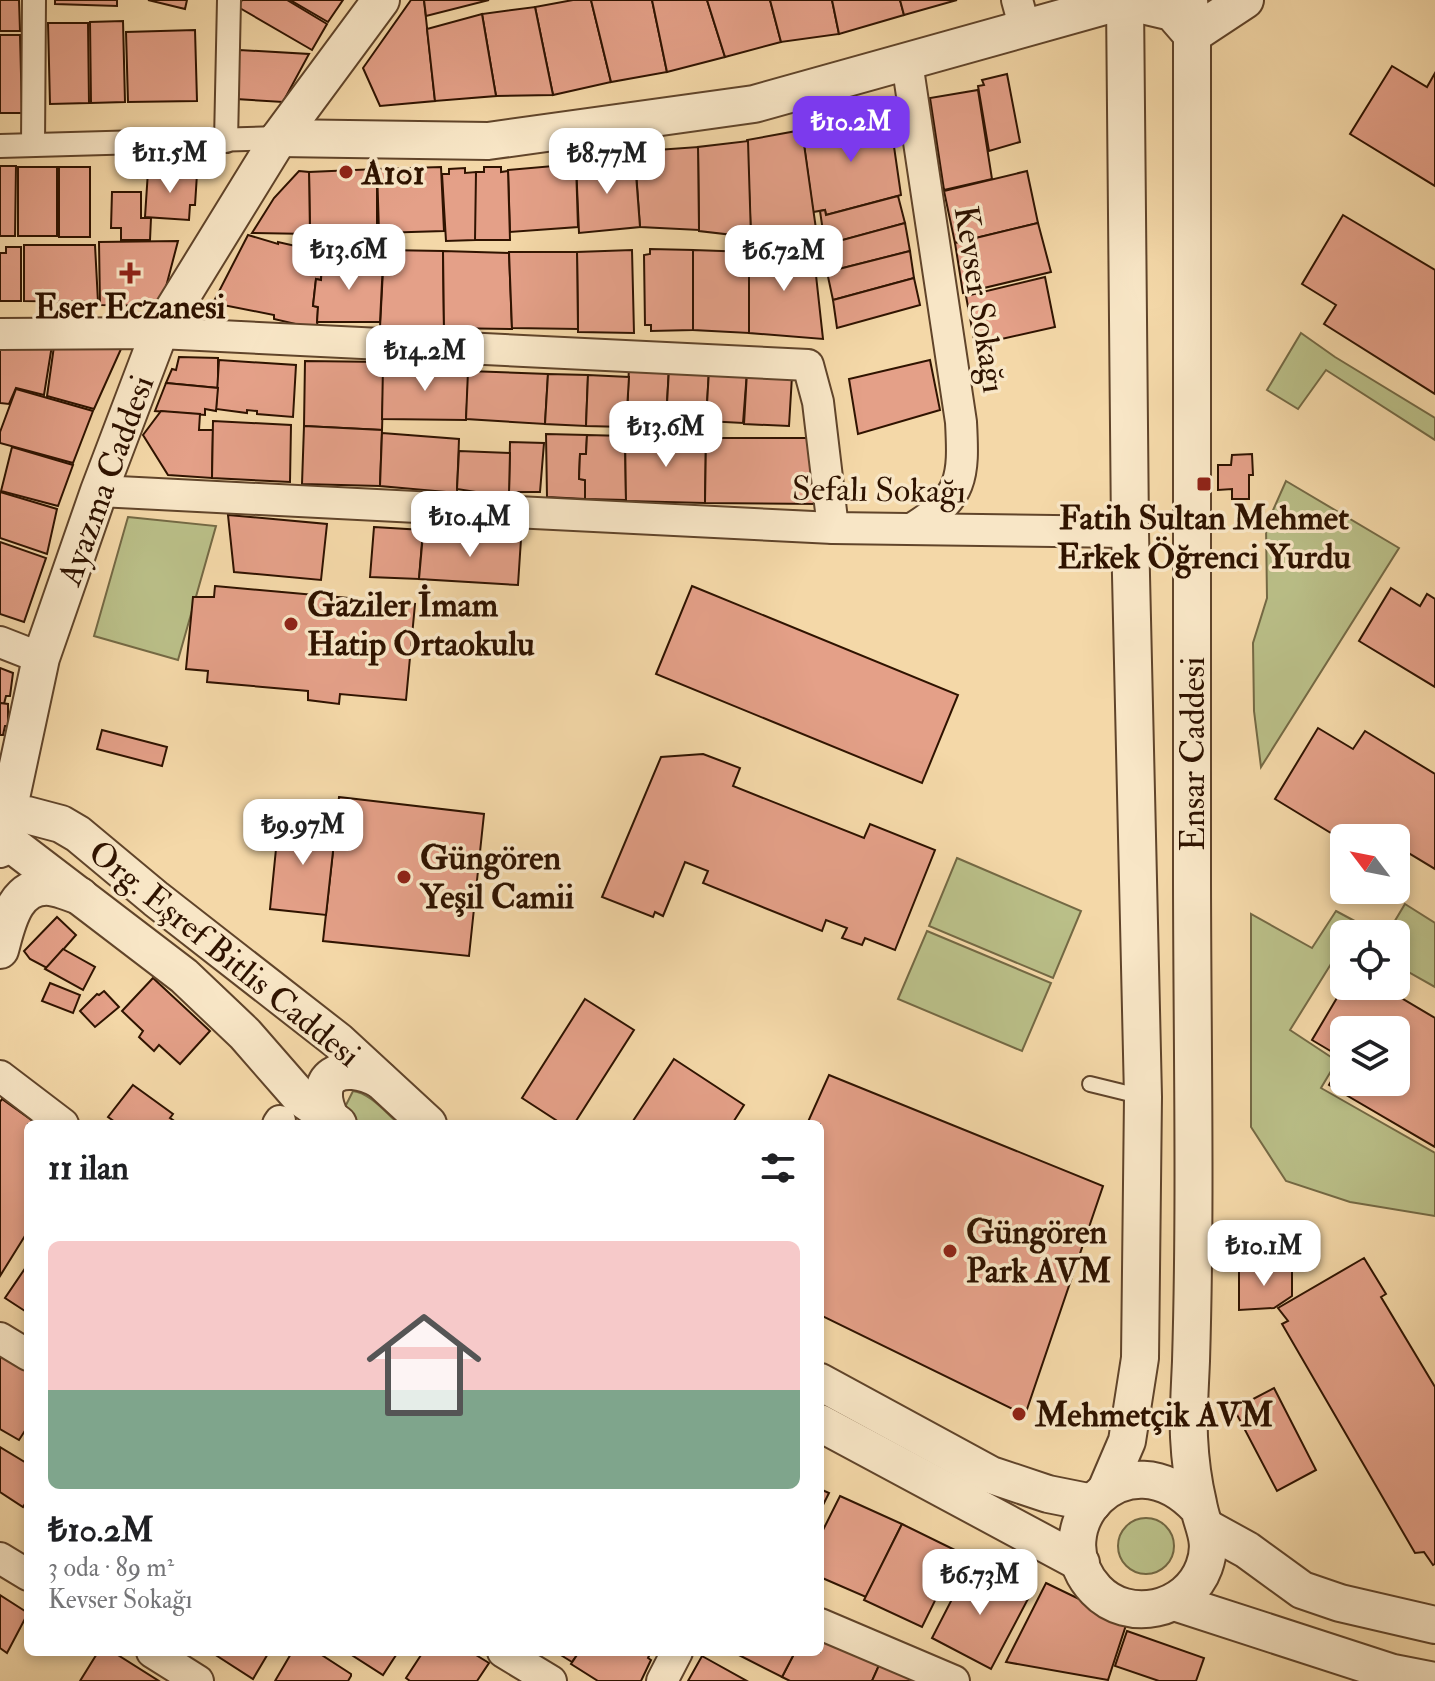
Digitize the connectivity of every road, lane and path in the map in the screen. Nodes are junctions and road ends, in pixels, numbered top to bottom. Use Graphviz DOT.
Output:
graph roads {
  1 [pos="34,0"];
  2 [pos="229,0"];
  3 [pos="381,0"];
  4 [pos="1125,0"];
  5 [pos="1245,0"];
  6 [pos="1021,14"];
  7 [pos="1185,17"];
  8 [pos="907,62"];
  9 [pos="279,138"];
  10 [pos="226,141"];
  11 [pos="33,145"];
  12 [pos="0,146"];
  13 [pos="159,333"];
  14 [pos="0,334"];
  15 [pos="99,491"];
  16 [pos="833,528"];
  17 [pos="913,528"];
  18 [pos="1130,532"];
  19 [pos="0,642"];
  20 [pos="41,658"];
  21 [pos="3,836"];
  22 [pos="82,896"];
  23 [pos="0,950"];
  24 [pos="0,1076"];
  25 [pos="380,1080"];
  26 [pos="1090,1084"];
  27 [pos="1143,1097"];
  28 [pos="1192,1097"];
  29 [pos="58,1120"];
  30 [pos="332,1120"];
  31 [pos="334,1120"];
  32 [pos="424,1120"];
  33 [pos="0,1338"];
  34 [pos="24,1353"];
  35 [pos="824,1384"];
  36 [pos="824,1425"];
  37 [pos="1100,1497"];
  38 [pos="1202,1518"];
  39 [pos="0,1558"];
  40 [pos="1081,1563"];
  41 [pos="24,1573"];
  42 [pos="1174,1602"];
  43 [pos="1435,1625"];
  44 [pos="824,1626"];
  45 [pos="158,1656"];
  46 [pos="510,1656"];
  47 [pos="675,1656"];
  48 [pos="198,1681"];
  49 [pos="551,1681"];
  50 [pos="662,1681"];
  51 [pos="954,1681"];
  52 [pos="1434,1681"];
  1 -- 11 [label="street"];
  2 -- 10 [label="street"];
  3 -- 9 [label="street, Ayazma Caddesi"];
  4 -- 6 [label="street"];
  4 -- 7 [label="street"];
  4 -- 18 [label="street, Ensar Caddesi"];
  5 -- 7 [label="street"];
  6 -- 8 [label="street"];
  7 -- 28 [label="street, Ensar Caddesi"];
  8 -- 9 [label="street"];
  8 -- 17 [label="street, Kevser Sokağı"];
  9 -- 10 [label="street"];
  9 -- 13 [label="street, Ayazma Caddesi"];
  10 -- 11 [label="street"];
  11 -- 12 [label="street"];
  13 -- 14 [label="street"];
  13 -- 15 [label="street, Ayazma Caddesi"];
  13 -- 16 [label="street"];
  15 -- 16 [label="street, Sefalı Sokağı"];
  15 -- 20 [label="street, Ayazma Caddesi"];
  16 -- 17 [label="street, Sefalı Sokağı"];
  17 -- 18 [label="street, Sefalı Sokağı"];
  18 -- 27 [label="street, Ensar Caddesi"];
  19 -- 20 [label="street"];
  20 -- 21 [label="street, Ayazma Caddesi"];
  21 -- 22 [label="street, Org. Eşref Bitlis Caddesi"];
  21 -- 25 [label="street, Org. Eşref Bitlis Caddesi"];
  22 -- 23 [label="street"];
  22 -- 30 [label="street, Org. Eşref Bitlis Caddesi"];
  24 -- 29 [label="street"];
  25 -- 31 [label="street"];
  25 -- 32 [label="street, Org. Eşref Bitlis Caddesi"];
  26 -- 27 [label="lane"];
  27 -- 28 [label="street"];
  27 -- 37 [label="street, Ensar Caddesi"];
  28 -- 38 [label="street, Ensar Caddesi"];
  33 -- 34 [label="street"];
  35 -- 37 [label="street"];
  36 -- 40 [label="street"];
  37 -- 38 [label="street"];
  37 -- 40 [label="street"];
  38 -- 42 [label="street"];
  38 -- 43 [label="street"];
  39 -- 41 [label="street"];
  40 -- 42 [label="street"];
  42 -- 52 [label="street"];
  44 -- 51 [label="street"];
  45 -- 48 [label="street"];
  46 -- 49 [label="street"];
  47 -- 50 [label="street"];
}
